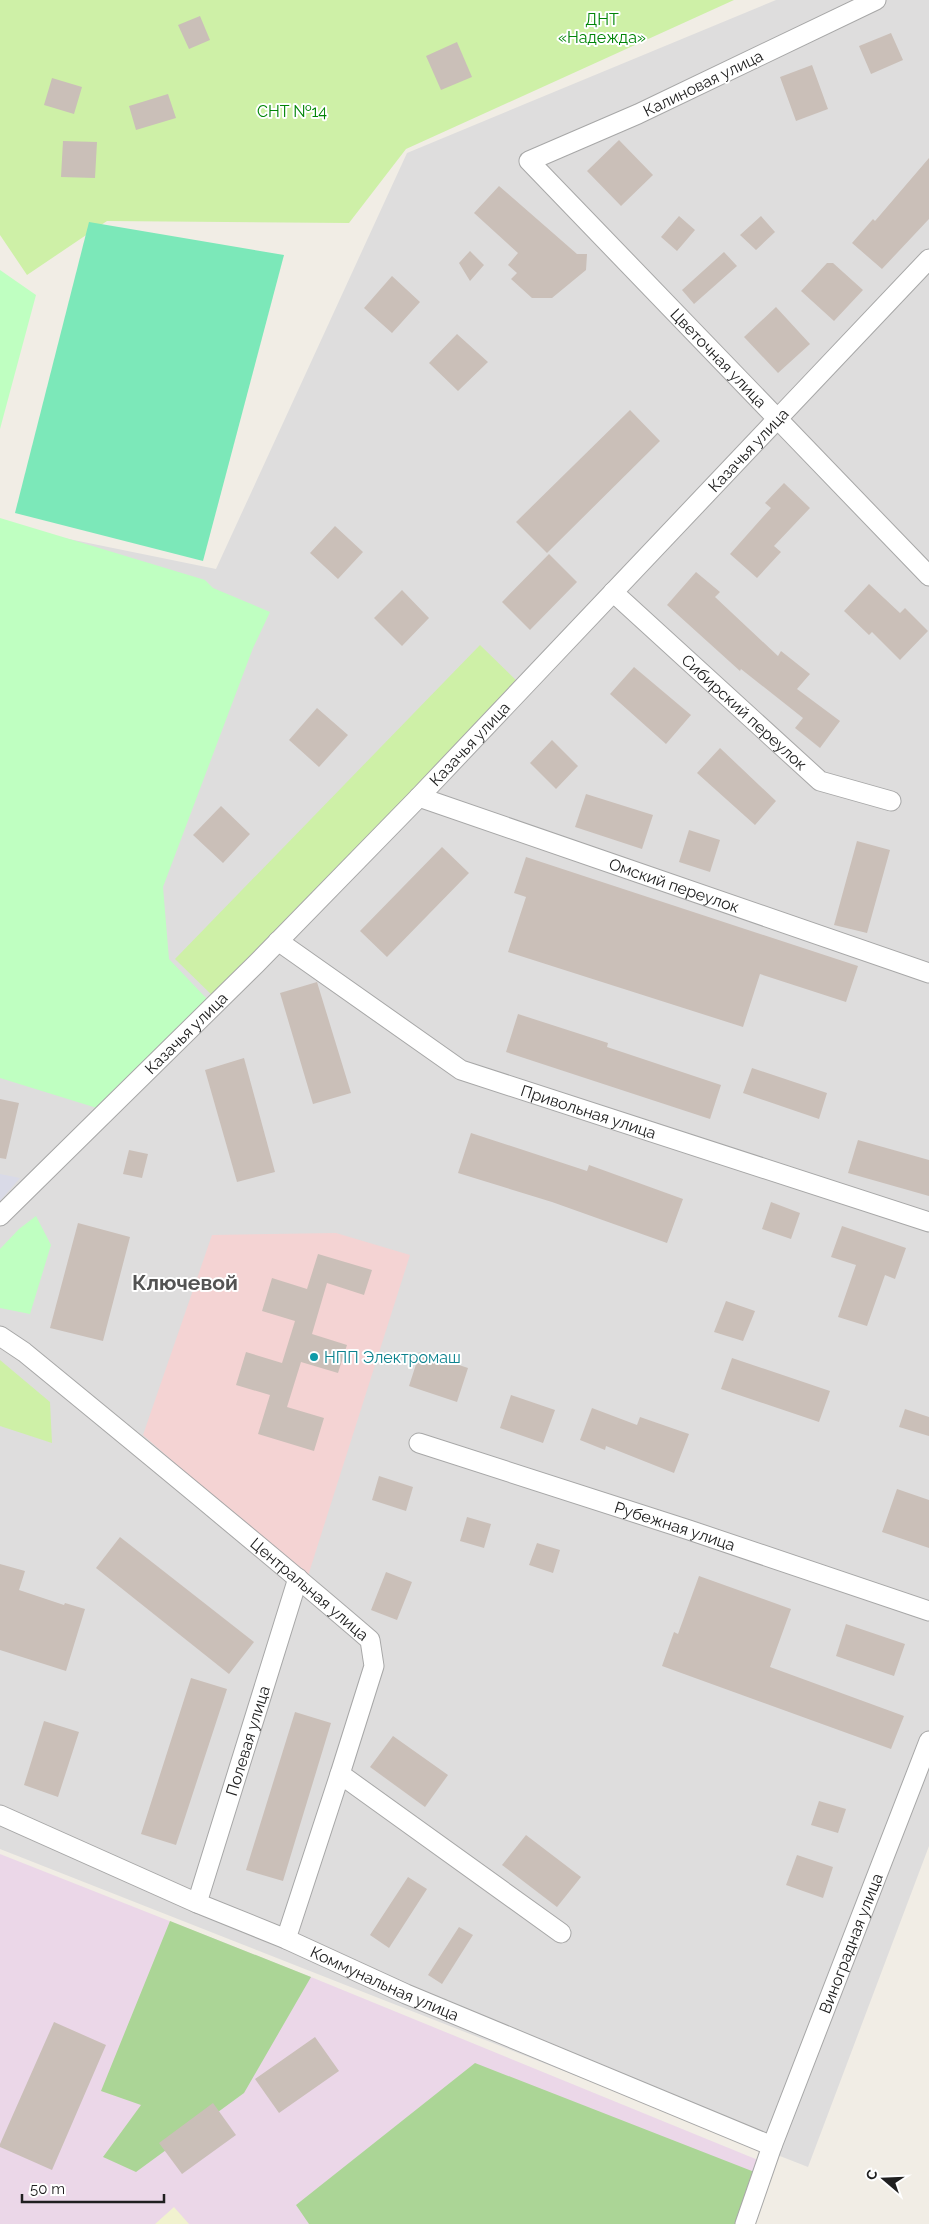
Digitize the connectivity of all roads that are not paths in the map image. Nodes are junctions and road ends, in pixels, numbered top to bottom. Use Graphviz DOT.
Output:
graph roads {
  1 [pos="876,0"];
  2 [pos="529,161"];
  3 [pos="929,259"];
  4 [pos="778,419"];
  5 [pos="929,576"];
  6 [pos="613,592"];
  7 [pos="419,797"];
  8 [pos="891,801"];
  9 [pos="278,941"];
  10 [pos="929,973"];
  11 [pos="0,1216"];
  12 [pos="929,1222"];
  13 [pos="0,1336"];
  14 [pos="419,1443"];
  15 [pos="298,1578"];
  16 [pos="929,1611"];
  17 [pos="929,1740"];
  18 [pos="340,1774"];
  19 [pos="0,1815"];
  20 [pos="197,1903"];
  21 [pos="561,1933"];
  22 [pos="286,1939"];
  23 [pos="772,2146"];
  24 [pos="745,2224"];
  1 -- 2 [label="street, Калиновая улица"];
  2 -- 4 [label="street, Цветочная улица"];
  3 -- 4 [label="street, Казачья улица"];
  4 -- 5 [label="street, Цветочная улица"];
  4 -- 6 [label="street, Казачья улица"];
  6 -- 7 [label="street, Казачья улица"];
  6 -- 8 [label="street, Сибирский переулок"];
  7 -- 9 [label="street, Казачья улица"];
  7 -- 10 [label="street, Омский переулок"];
  9 -- 11 [label="street, Казачья улица"];
  9 -- 12 [label="street, Привольная улица"];
  13 -- 15 [label="street, Центральная улица"];
  14 -- 16 [label="street, Рубежная улица"];
  15 -- 18 [label="street, Центральная улица"];
  15 -- 20 [label="street, Полевая улица"];
  17 -- 23 [label="street, Виноградная улица"];
  18 -- 21 [label="street"];
  18 -- 22 [label="street, Центральная улица"];
  19 -- 20 [label="street, Коммунальная улица"];
  20 -- 22 [label="street, Коммунальная улица"];
  22 -- 23 [label="street, Коммунальная улица"];
  23 -- 24 [label="street, Виноградная улица"];
}
